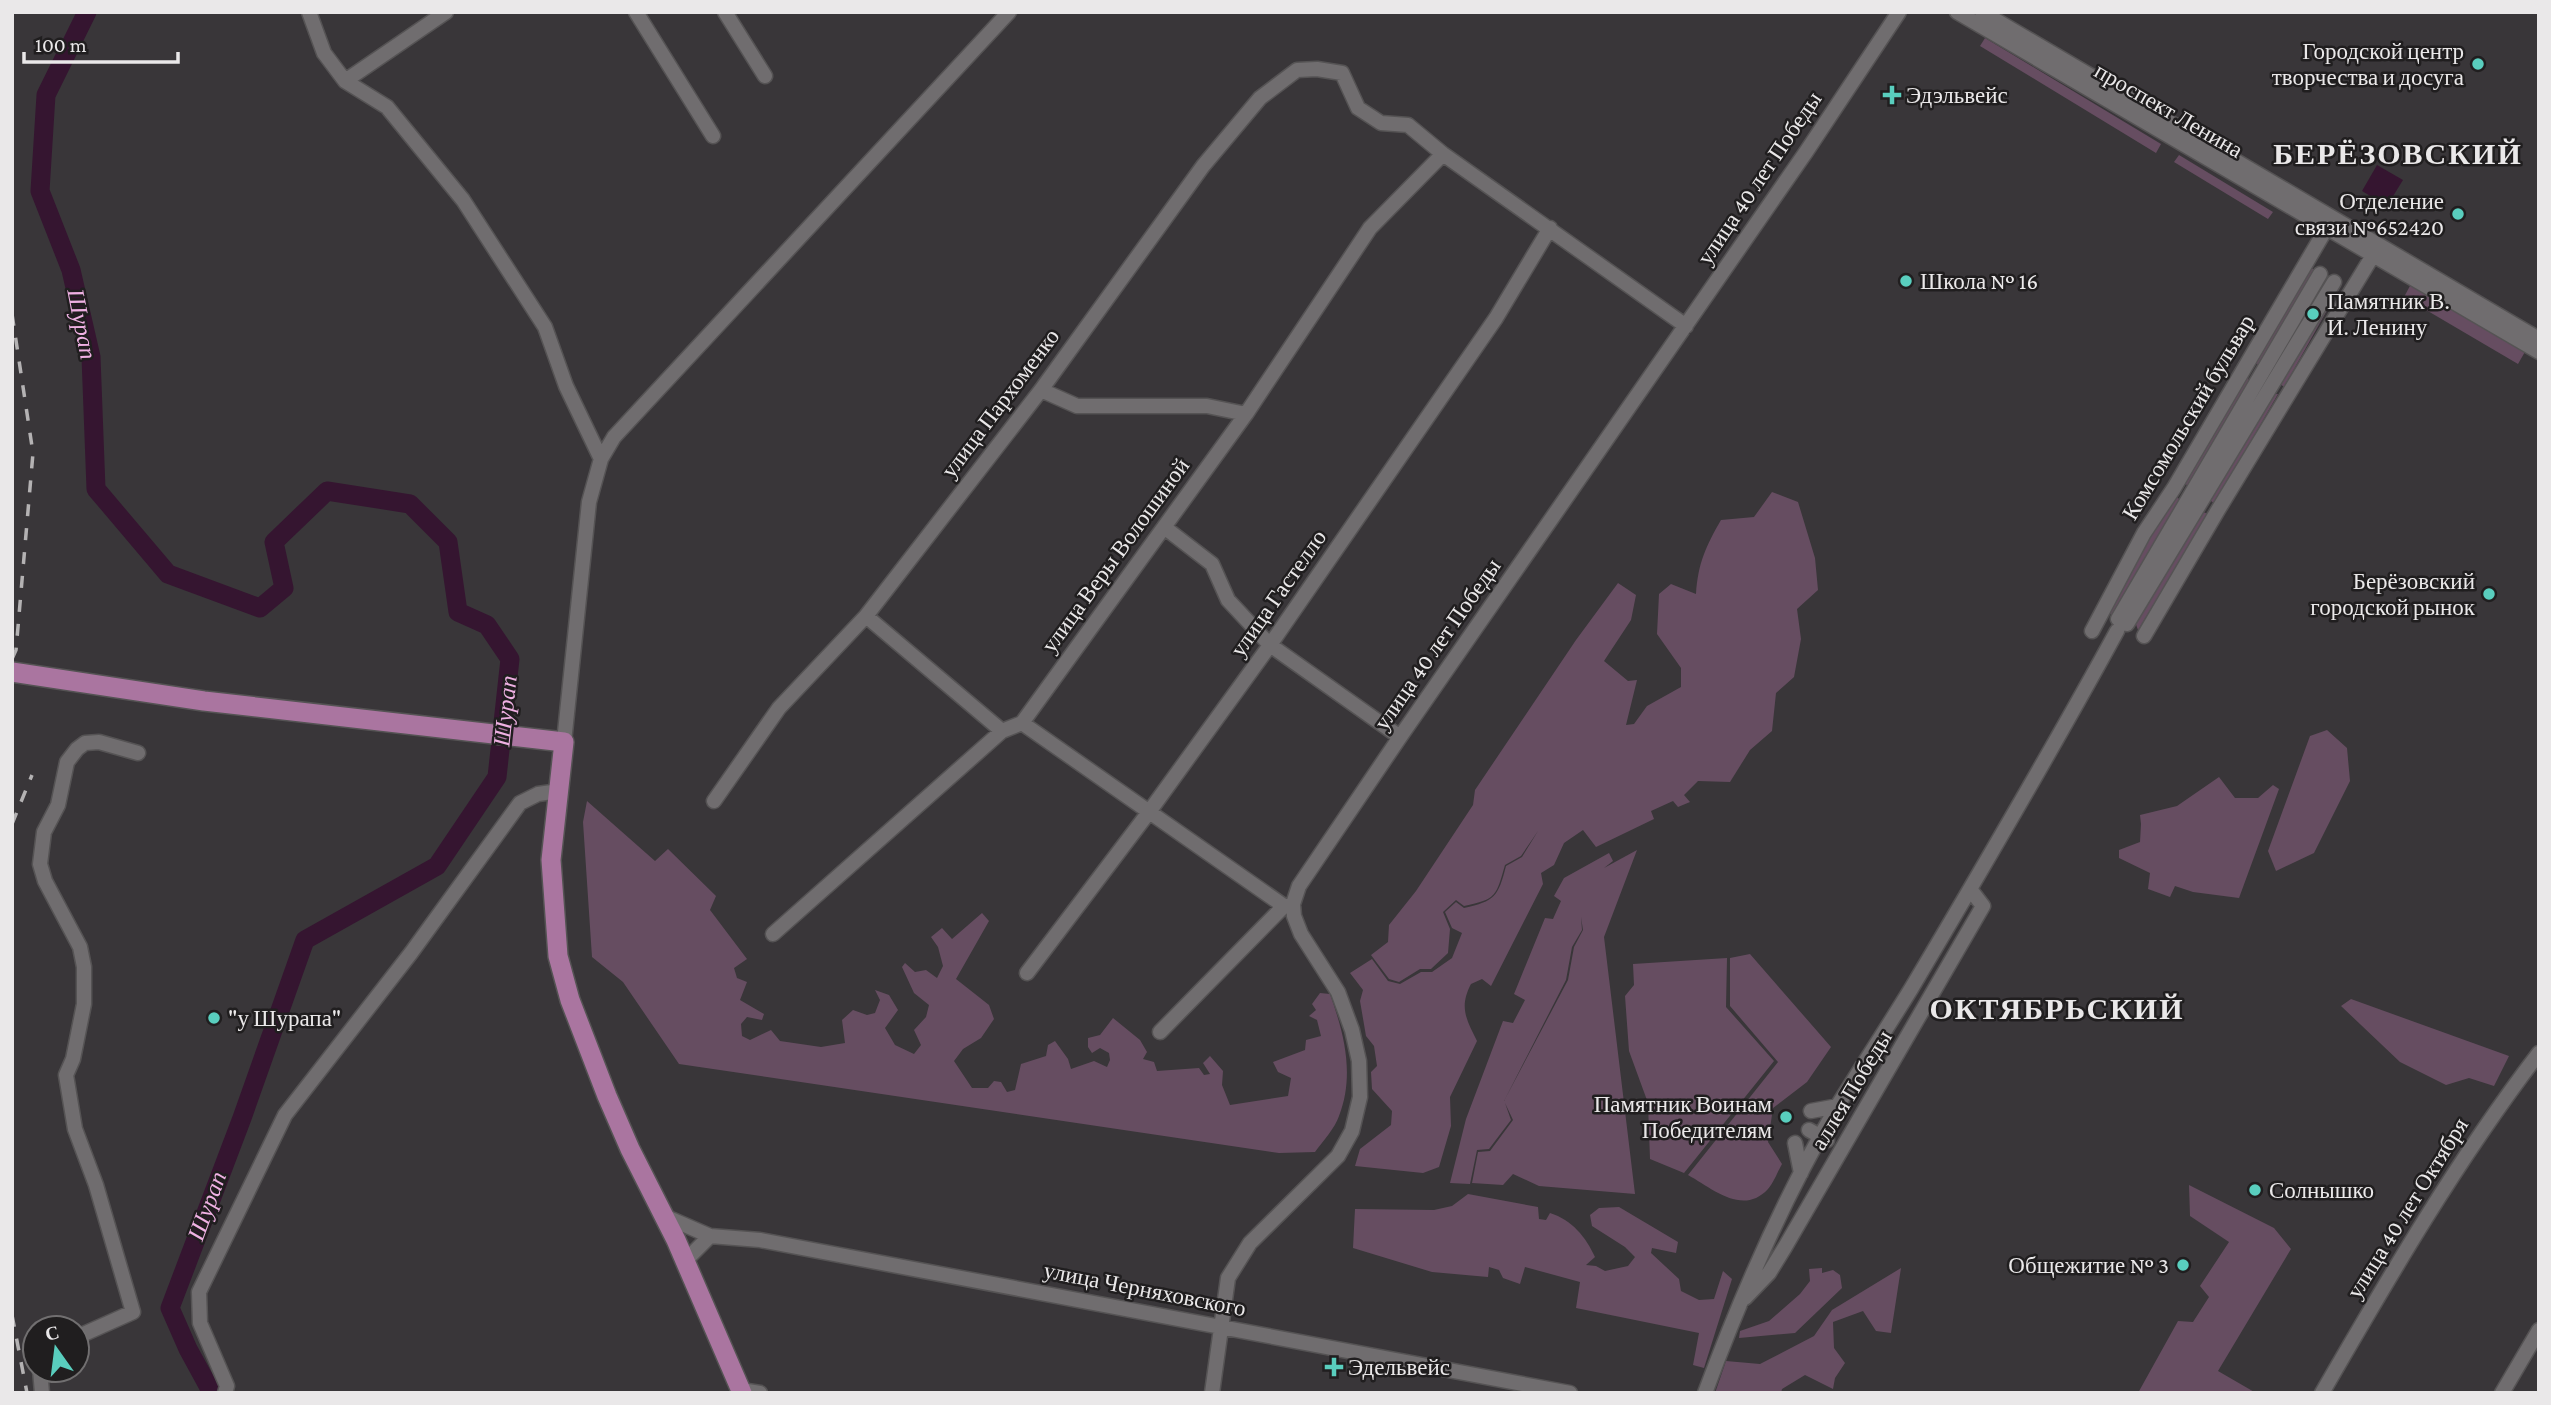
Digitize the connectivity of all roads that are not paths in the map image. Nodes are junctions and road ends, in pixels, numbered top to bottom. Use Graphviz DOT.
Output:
graph roads {
  1 [pos="309,12"];
  2 [pos="446,12"];
  3 [pos="636,12"];
  4 [pos="725,12"];
  5 [pos="1009,12"];
  6 [pos="1899,12"];
  7 [pos="1957,12"];
  8 [pos="1982,12"];
  9 [pos="765,76"];
  10 [pos="345,81"];
  11 [pos="713,136"];
  12 [pos="1443,154"];
  13 [pos="2329,224"];
  14 [pos="1549,228"];
  15 [pos="2376,251"];
  16 [pos="2320,274"];
  17 [pos="2334,282"];
  18 [pos="1686,326"];
  19 [pos="2539,339"];
  20 [pos="2539,352"];
  21 [pos="1041,390"];
  22 [pos="1246,414"];
  23 [pos="601,459"];
  24 [pos="1164,527"];
  25 [pos="866,616"];
  26 [pos="2121,625"];
  27 [pos="2092,631"];
  28 [pos="2144,636"];
  29 [pos="1270,645"];
  30 [pos="12,671"];
  31 [pos="1022,723"];
  32 [pos="1002,731"];
  33 [pos="1400,737"];
  34 [pos="564,742"];
  35 [pos="138,753"];
  36 [pos="559,790"];
  37 [pos="714,801"];
  38 [pos="1149,812"];
  39 [pos="1970,889"];
  40 [pos="1289,905"];
  41 [pos="773,934"];
  42 [pos="1940,938"];
  43 [pos="1027,973"];
  44 [pos="1938,985"];
  45 [pos="1911,989"];
  46 [pos="1930,999"];
  47 [pos="1919,1020"];
  48 [pos="1160,1032"];
  49 [pos="1882,1036"];
  50 [pos="2539,1053"];
  51 [pos="1838,1106"];
  52 [pos="1811,1111"];
  53 [pos="1795,1143"];
  54 [pos="1801,1173"];
  55 [pos="664,1216"];
  56 [pos="710,1236"];
  57 [pos="1785,1247"];
  58 [pos="1760,1255"];
  59 [pos="685,1261"];
  60 [pos="1736,1308"];
  61 [pos="1221,1327"];
  62 [pos="2539,1330"];
  63 [pos="91,1332"];
  64 [pos="748,1392"];
  65 [pos="225,1393"];
  66 [pos="1212,1393"];
  67 [pos="1570,1393"];
  68 [pos="1704,1393"];
  69 [pos="2322,1393"];
  70 [pos="2502,1393"];
  1 -- 10 [label="street"];
  2 -- 10 [label="street"];
  3 -- 11 [label="street"];
  4 -- 9 [label="street"];
  5 -- 23 [label="street"];
  6 -- 18 [label="street, улица 40 лет Победы"];
  7 -- 13 [label="street, проспект Ленина"];
  8 -- 13 [label="street, проспект Ленина"];
  10 -- 23 [label="street"];
  12 -- 14 [label="street"];
  12 -- 21 [label="street, улица Пархоменко"];
  12 -- 22 [label="street, улица Веры Волошиной"];
  13 -- 15 [label="street, проспект Ленина"];
  13 -- 27 [label="street, Комсомольский бульвар"];
  14 -- 18 [label="street"];
  14 -- 29 [label="street, улица Гастелло"];
  15 -- 19 [label="street, проспект Ленина"];
  15 -- 20 [label="street, проспект Ленина"];
  15 -- 28 [label="street"];
  16 -- 26 [label="street"];
  17 -- 26 [label="street"];
  18 -- 33 [label="street, улица 40 лет Победы"];
  21 -- 22 [label="street"];
  21 -- 25 [label="street, улица Пархоменко"];
  22 -- 24 [label="street, улица Веры Волошиной"];
  23 -- 34 [label="street"];
  24 -- 29 [label="street"];
  24 -- 31 [label="street, улица Веры Волошиной"];
  25 -- 32 [label="street"];
  25 -- 37 [label="street, улица Пархоменко"];
  26 -- 39 [label="street"];
  29 -- 33 [label="street"];
  29 -- 38 [label="street, улица Гастелло"];
  30 -- 34 [label="main road"];
  31 -- 32 [label="street"];
  31 -- 38 [label="street"];
  32 -- 41 [label="street"];
  33 -- 40 [label="street, улица 40 лет Победы"];
  34 -- 36 [label="main road"];
  35 -- 63 [label="street"];
  36 -- 55 [label="main road"];
  36 -- 65 [label="street"];
  38 -- 40 [label="street"];
  38 -- 43 [label="street, улица Гастелло"];
  39 -- 42 [label="street"];
  39 -- 44 [label="street, аллея Победы"];
  40 -- 48 [label="street, улица 40 лет Победы"];
  40 -- 61 [label="street"];
  42 -- 44 [label="street"];
  42 -- 45 [label="street"];
  44 -- 46 [label="street, аллея Победы"];
  45 -- 46 [label="street"];
  45 -- 49 [label="street"];
  46 -- 47 [label="street, аллея Победы"];
  47 -- 49 [label="street"];
  47 -- 57 [label="street, аллея Победы"];
  49 -- 51 [label="street"];
  50 -- 69 [label="street, улица 40 лет Октября"];
  51 -- 52 [label="street"];
  51 -- 54 [label="street"];
  53 -- 54 [label="street"];
  54 -- 58 [label="street"];
  55 -- 56 [label="street, улица Черняховского"];
  55 -- 59 [label="main road"];
  56 -- 59 [label="street"];
  56 -- 61 [label="street, улица Черняховского"];
  57 -- 58 [label="street"];
  57 -- 60 [label="street, аллея Победы"];
  58 -- 60 [label="street"];
  59 -- 64 [label="main road"];
  60 -- 68 [label="street"];
  61 -- 66 [label="street"];
  61 -- 67 [label="street, улица Черняховского"];
  62 -- 70 [label="street"];
}
